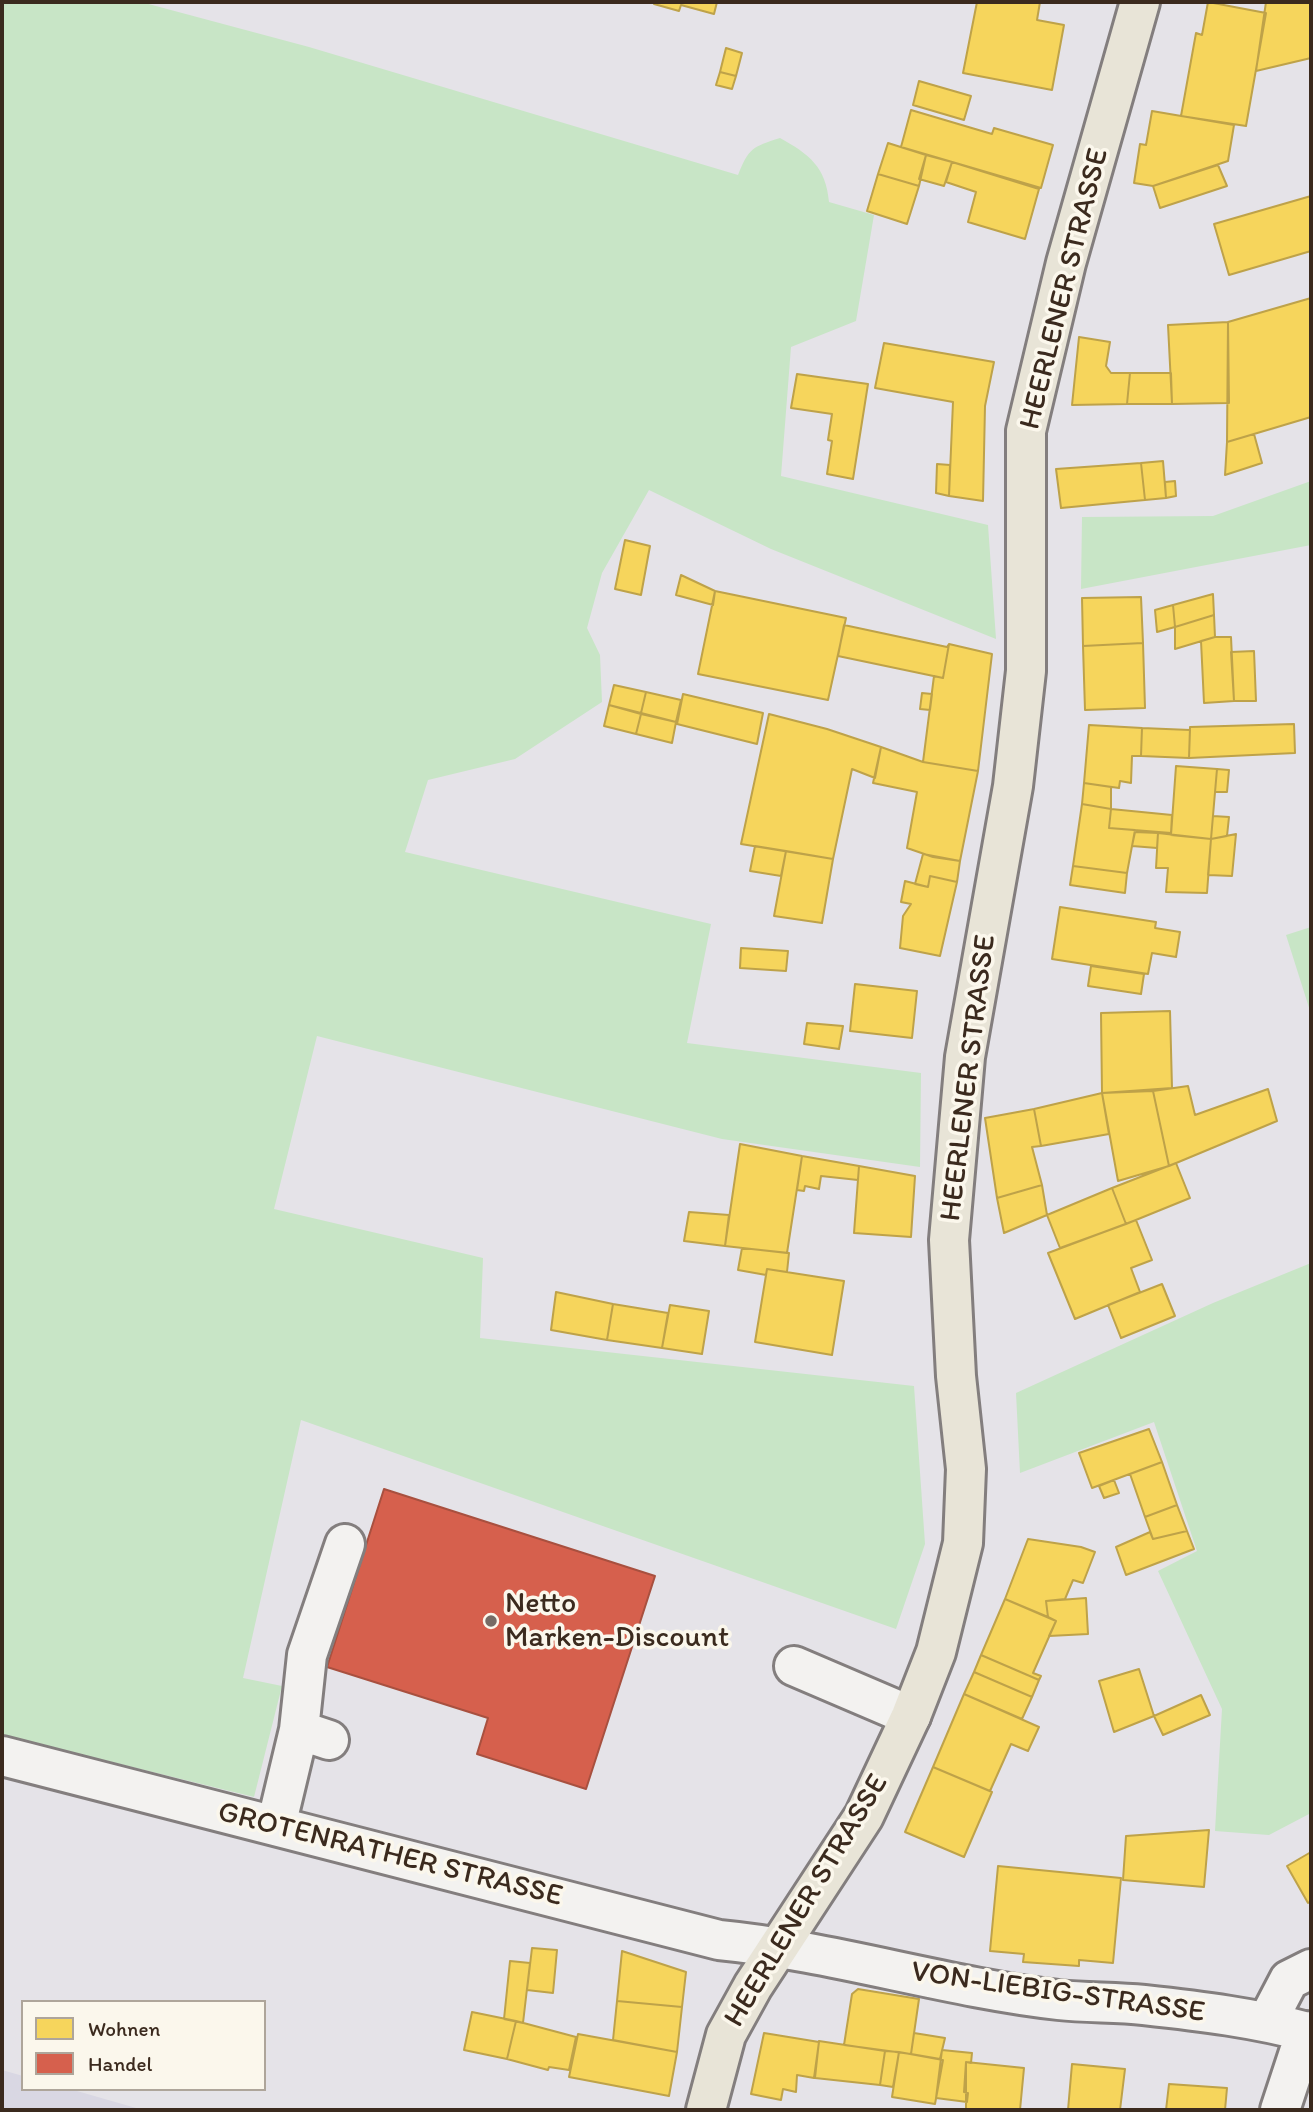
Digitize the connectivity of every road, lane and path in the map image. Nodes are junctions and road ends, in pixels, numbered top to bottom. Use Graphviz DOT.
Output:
graph roads {
  1 [pos="1140,2"];
  2 [pos="345,1544"];
  3 [pos="794,1666"];
  4 [pos="911,1716"];
  5 [pos="2,1756"];
  6 [pos="276,1826"];
  7 [pos="779,1946"];
  8 [pos="1311,1969"];
  9 [pos="1267,2022"];
  10 [pos="1309,2032"];
  11 [pos="706,2110"];
  12 [pos="1280,2110"];
  1 -- 4 [label="main road, HEERLENER STRASSE"];
  2 -- 6 [label="street"];
  3 -- 4 [label="street"];
  4 -- 7 [label="main road, HEERLENER STRASSE"];
  5 -- 6 [label="street, GROTENRATHER STRASSE"];
  6 -- 7 [label="street, GROTENRATHER STRASSE"];
  7 -- 9 [label="street, VON-LIEBIG-STRASSE"];
  7 -- 11 [label="main road, HEERLENER STRASSE"];
  8 -- 9 [label="street"];
  9 -- 10 [label="street, VON-LIEBIG-STRASSE"];
  10 -- 12 [label="street"];
}
